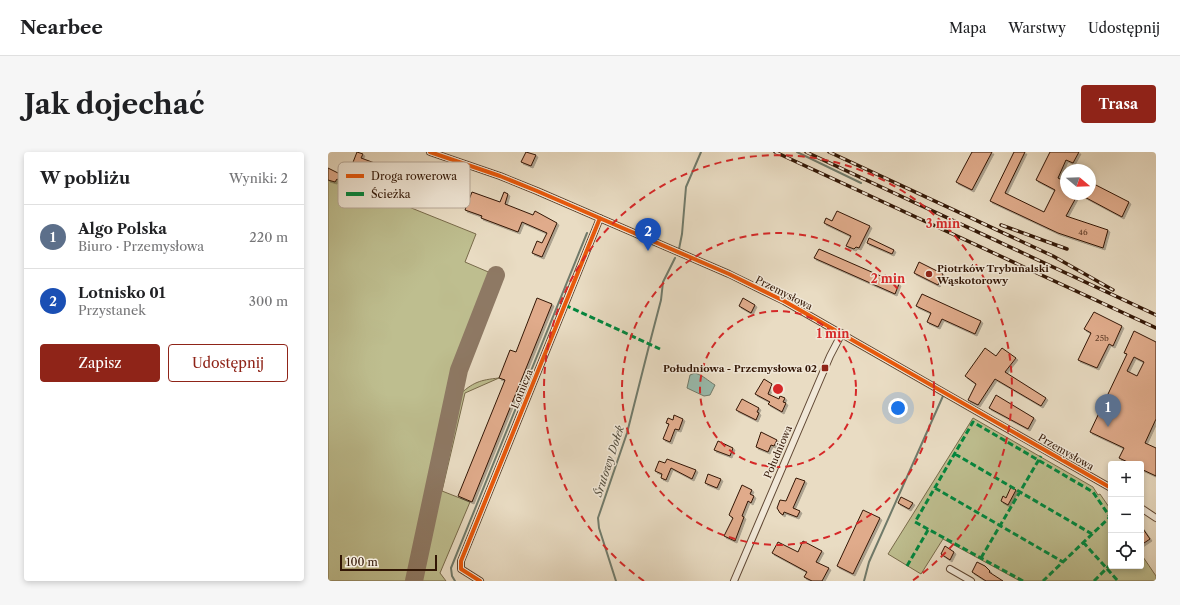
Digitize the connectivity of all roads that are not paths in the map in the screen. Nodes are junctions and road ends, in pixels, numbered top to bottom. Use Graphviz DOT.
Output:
graph roads {
  1 [pos="430,152"];
  2 [pos="459,162"];
  3 [pos="470,166"];
  4 [pos="600,218"];
  5 [pos="842,333"];
  6 [pos="1108,486"];
  7 [pos="1144,510"];
  8 [pos="1156,518"];
  9 [pos="950,568"];
  10 [pos="480,581"];
  11 [pos="734,581"];
  12 [pos="971,581"];
  1 -- 2 [label="street, Przemysłowa"];
  3 -- 4 [label="street, Przemysłowa"];
  4 -- 5 [label="street, Przemysłowa"];
  4 -- 10 [label="street, Lotnicza"];
  5 -- 6 [label="street, Przemysłowa"];
  5 -- 11 [label="street, Południowa"];
  7 -- 8 [label="street"];
  9 -- 12 [label="street"];
}
